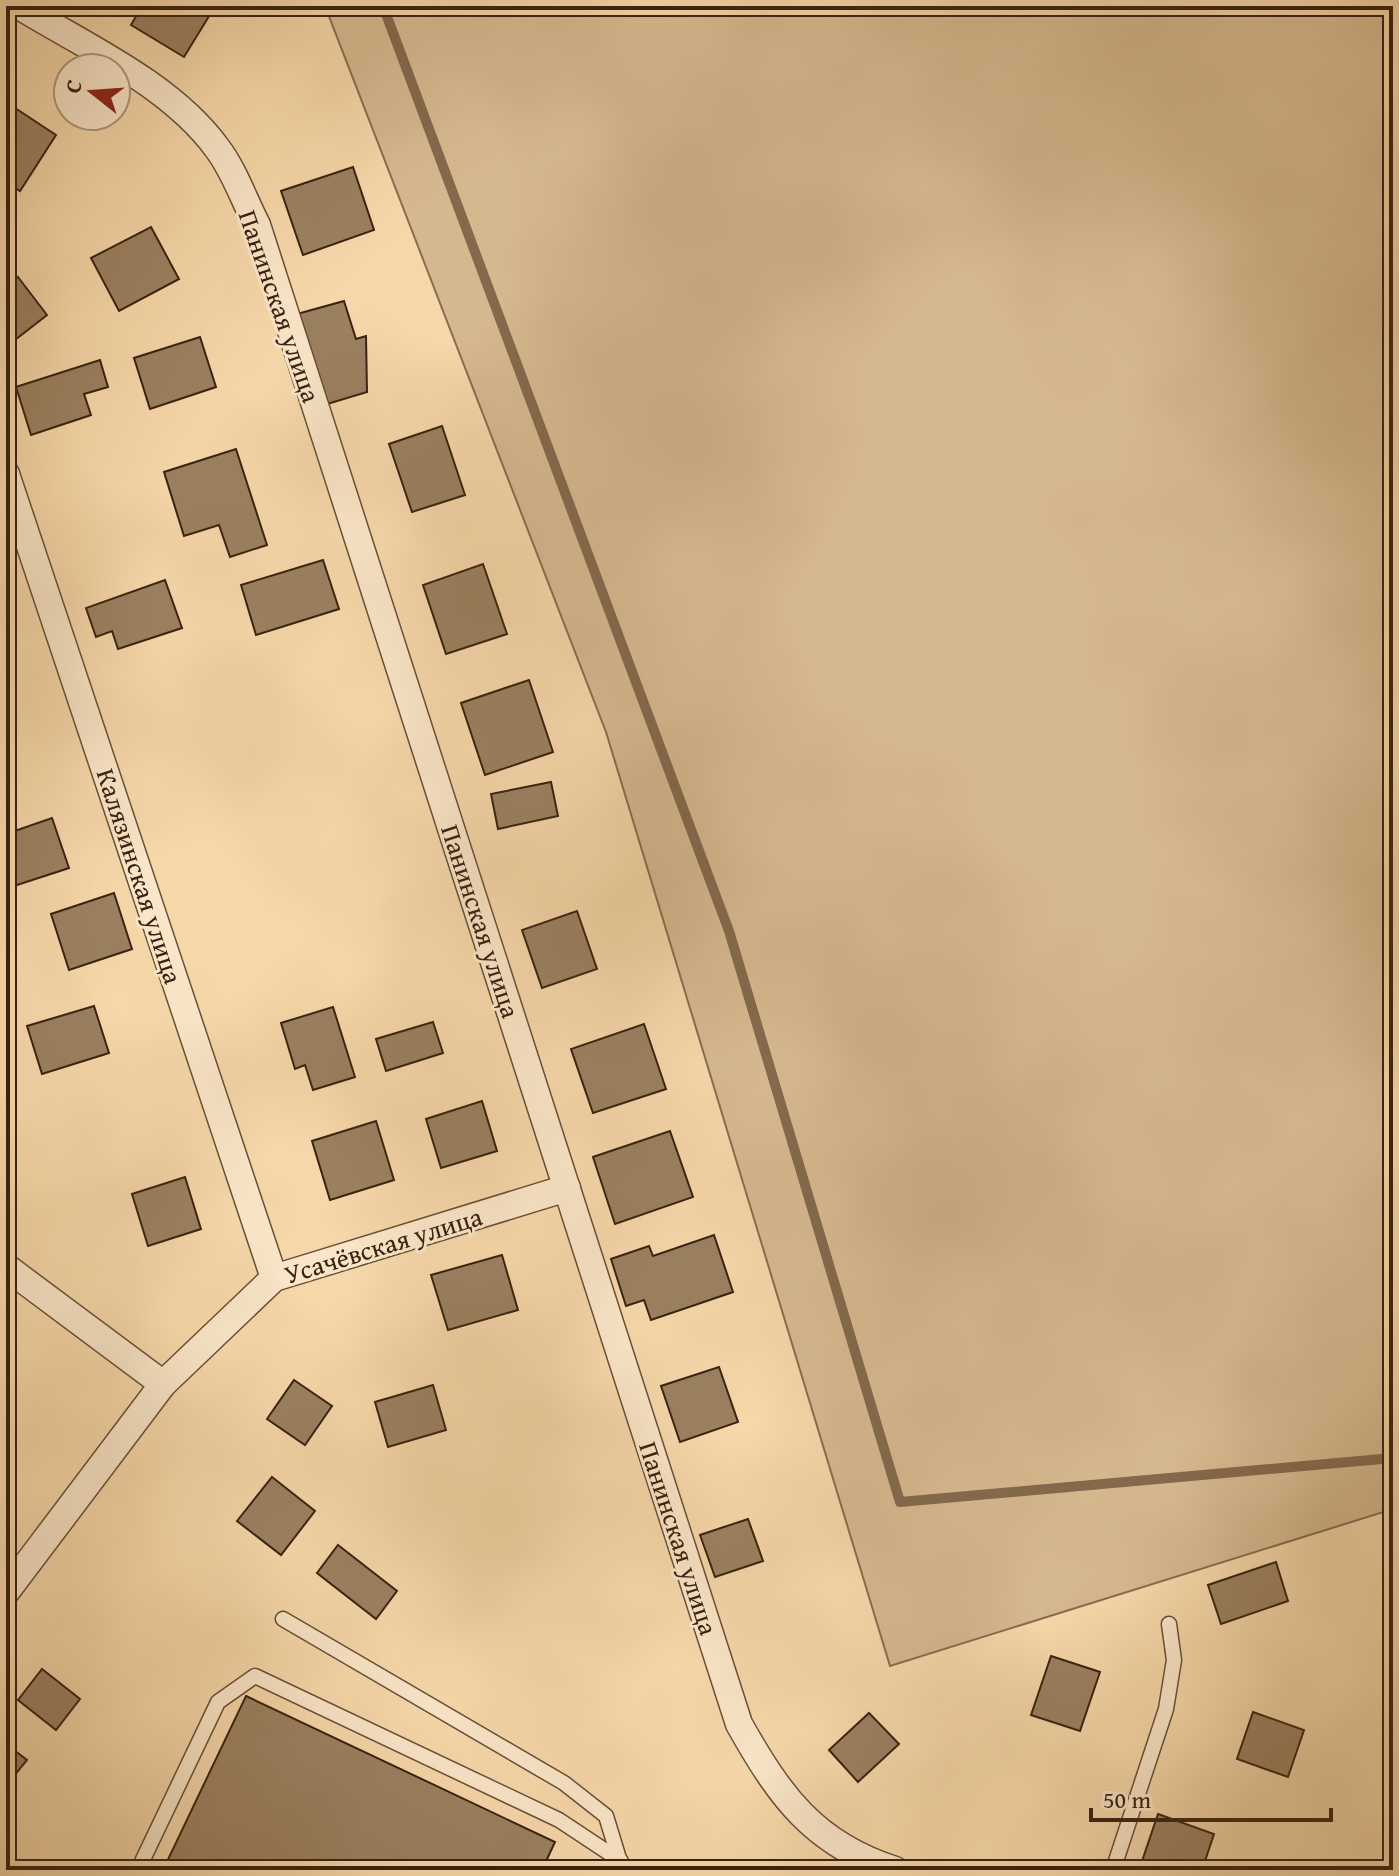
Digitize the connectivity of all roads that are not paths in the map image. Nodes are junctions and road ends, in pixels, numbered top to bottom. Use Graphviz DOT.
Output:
graph roads {
  1 [pos="19,6"];
  2 [pos="6,474"];
  3 [pos="567,1188"];
  4 [pos="6,1267"];
  5 [pos="274,1278"];
  6 [pos="163,1384"];
  7 [pos="6,1592"];
  8 [pos="283,1619"];
  9 [pos="1169,1624"];
  10 [pos="619,1866"];
  11 [pos="138,1870"];
  12 [pos="895,1870"];
  13 [pos="1113,1870"];
  1 -- 3 [label="street, Панинская улица"];
  2 -- 5 [label="street, Калязинская улица"];
  3 -- 5 [label="street, Усачёвская улица"];
  3 -- 12 [label="street, Панинская улица"];
  4 -- 6 [label="street"];
  5 -- 6 [label="street, Усачёвская улица"];
  6 -- 7 [label="street, Усачёвская улица"];
  8 -- 10 [label="lane"];
  9 -- 13 [label="lane"];
  10 -- 11 [label="lane"];
}
